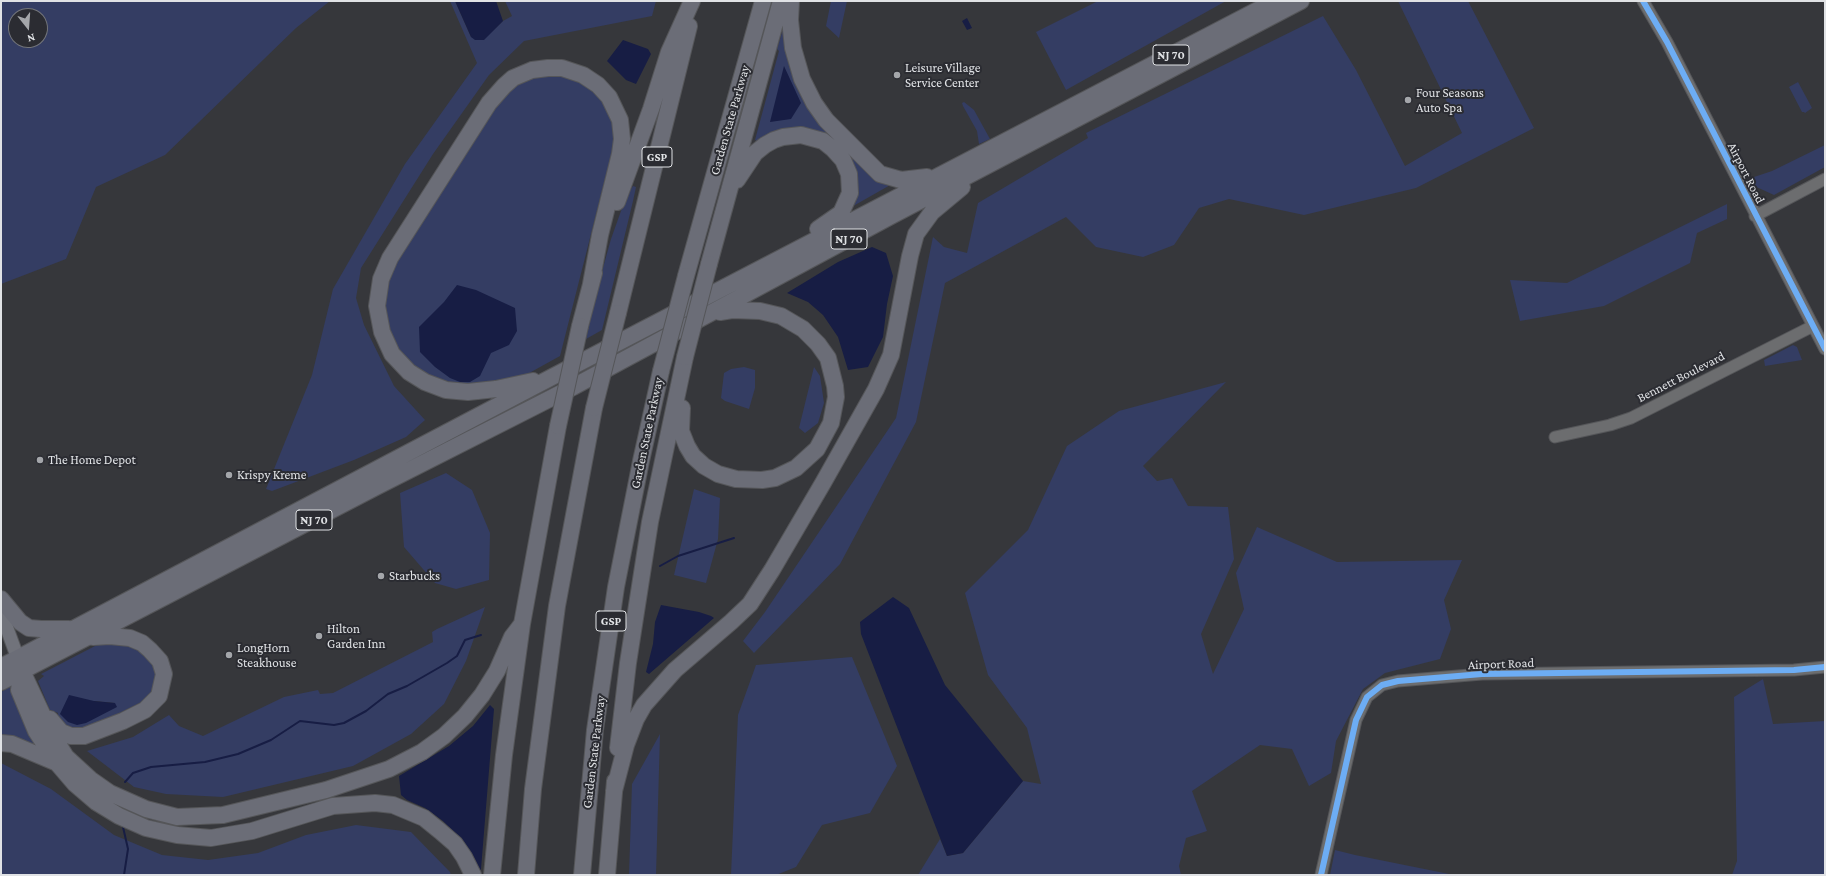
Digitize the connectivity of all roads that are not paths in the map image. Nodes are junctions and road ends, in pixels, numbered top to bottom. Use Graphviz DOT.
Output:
graph roads {
  1 [pos="692,1"];
  2 [pos="695,1"];
  3 [pos="763,1"];
  4 [pos="781,1"];
  5 [pos="791,1"];
  6 [pos="1275,1"];
  7 [pos="1301,1"];
  8 [pos="1645,3"];
  9 [pos="987,166"];
  10 [pos="948,171"];
  11 [pos="1825,179"];
  12 [pos="728,193"];
  13 [pos="1755,216"];
  14 [pos="794,252"];
  15 [pos="591,284"];
  16 [pos="712,314"];
  17 [pos="1813,326"];
  18 [pos="1825,349"];
  19 [pos="554,376"];
  20 [pos="680,383"];
  21 [pos="1555,437"];
  22 [pos="1,599"];
  23 [pos="1,612"];
  24 [pos="522,624"];
  25 [pos="72,629"];
  26 [pos="87,638"];
  27 [pos="20,664"];
  28 [pos="1,667"];
  29 [pos="1825,667"];
  30 [pos="1,682"];
  31 [pos="37,704"];
  32 [pos="1,743"];
  33 [pos="57,763"];
  34 [pos="614,791"];
  35 [pos="473,875"];
  36 [pos="492,875"];
  37 [pos="526,875"];
  38 [pos="582,875"];
  39 [pos="607,875"];
  40 [pos="1321,875"];
  1 -- 15 [label="highway"];
  2 -- 37 [label="highway, GSP, bridge"];
  3 -- 38 [label="highway, Garden State Parkway / GSP, bridge"];
  4 -- 12 [label="highway"];
  5 -- 10 [label="highway"];
  6 -- 10 [label="highway, NJ 70"];
  7 -- 9 [label="highway, NJ 70"];
  8 -- 13 [label="street, Airport Road"];
  9 -- 16 [label="highway, NJ 70"];
  9 -- 34 [label="highway"];
  10 -- 14 [label="highway, NJ 70"];
  11 -- 13 [label="street"];
  12 -- 14 [label="highway"];
  12 -- 20 [label="highway, bridge"];
  13 -- 17 [label="street, Airport Road"];
  14 -- 19 [label="highway, NJ 70"];
  15 -- 19 [label="highway"];
  15 -- 24 [label="highway, bridge"];
  16 -- 20 [label="highway"];
  16 -- 26 [label="highway, NJ 70"];
  17 -- 18 [label="street, Airport Road"];
  17 -- 21 [label="street, Bennett Boulevard"];
  19 -- 25 [label="highway, NJ 70"];
  20 -- 34 [label="highway"];
  22 -- 25 [label="highway"];
  23 -- 27 [label="main road"];
  24 -- 31 [label="highway"];
  24 -- 36 [label="highway"];
  25 -- 27 [label="highway, NJ 70"];
  26 -- 27 [label="highway, NJ 70"];
  26 -- 31 [label="highway"];
  27 -- 28 [label="highway, NJ 70"];
  27 -- 30 [label="highway, NJ 70"];
  27 -- 31 [label="highway"];
  27 -- 33 [label="highway"];
  29 -- 40 [label="street, Airport Road"];
  32 -- 33 [label="highway"];
  33 -- 35 [label="highway"];
  34 -- 39 [label="highway"];
}
